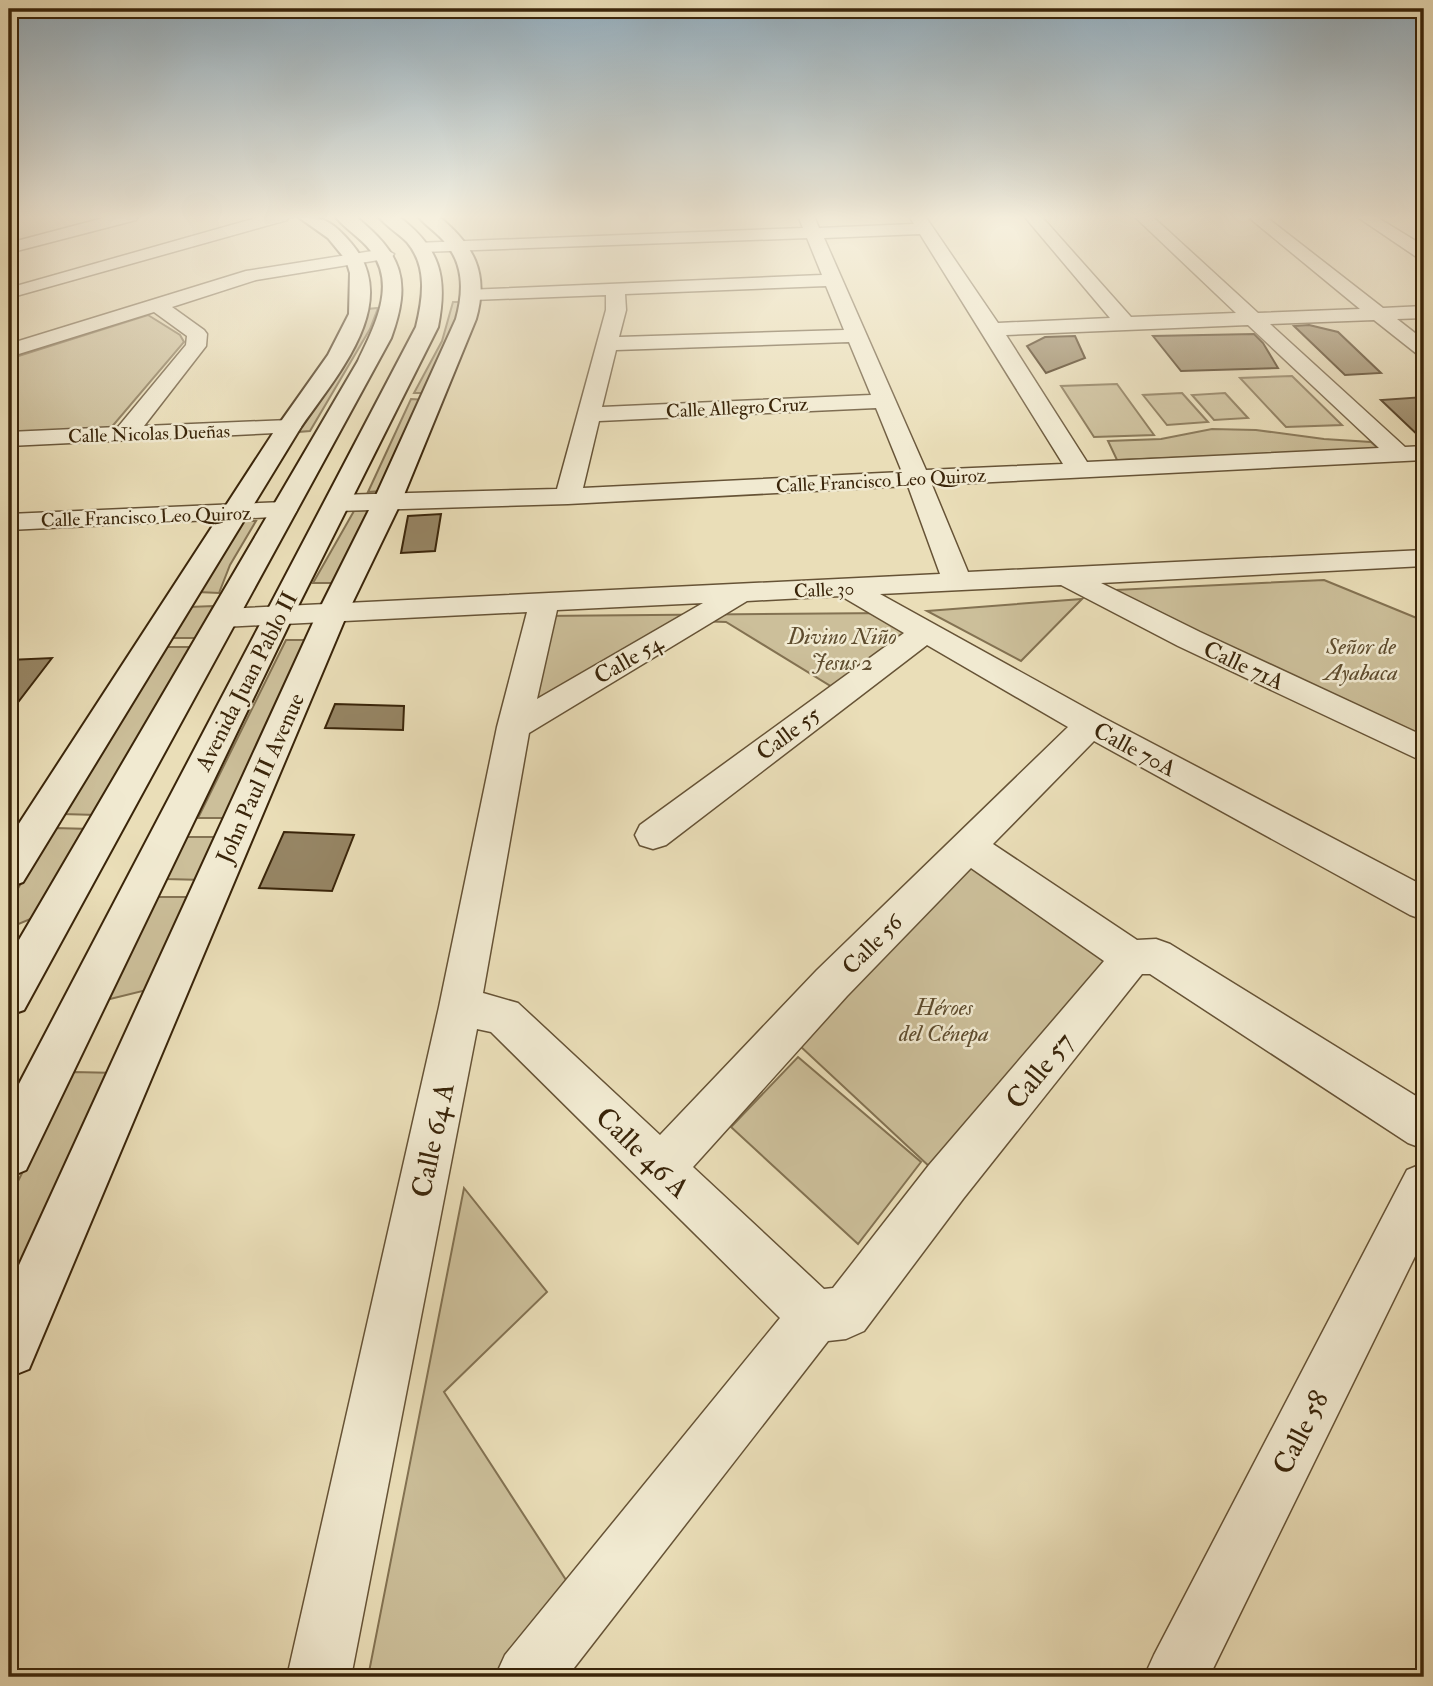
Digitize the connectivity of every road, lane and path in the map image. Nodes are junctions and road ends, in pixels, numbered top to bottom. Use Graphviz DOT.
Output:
graph roads {
  1 [pos="473,294"];
  2 [pos="16,295"];
  3 [pos="190,295"];
  4 [pos="359,295"];
  5 [pos="394,295"];
  6 [pos="433,295"];
  7 [pos="615,295"];
  8 [pos="838,295"];
  9 [pos="969,295"];
  10 [pos="1100,295"];
  11 [pos="1228,295"];
  12 [pos="1357,295"];
  13 [pos="157,305"];
  14 [pos="32,306"];
  15 [pos="1424,312"];
  16 [pos="1382,314"];
  17 [pos="52,318"];
  18 [pos="1254,319"];
  19 [pos="1126,324"];
  20 [pos="992,329"];
  21 [pos="71,331"];
  22 [pos="858,336"];
  23 [pos="607,344"];
  24 [pos="1424,350"];
  25 [pos="9,351"];
  26 [pos="369,360"];
  27 [pos="412,360"];
  28 [pos="883,401"];
  29 [pos="591,414"];
  30 [pos="289,427"];
  31 [pos="126,433"];
  32 [pos="9,439"];
  33 [pos="1424,453"];
  34 [pos="1399,454"];
  35 [pos="1079,469"];
  36 [pos="918,478"];
  37 [pos="568,495"];
  38 [pos="387,502"];
  39 [pos="337,503"];
  40 [pos="284,510"];
  41 [pos="236,512"];
  42 [pos="9,522"];
  43 [pos="1424,558"];
  44 [pos="1065,576"];
  45 [pos="957,581"];
  46 [pos="848,588"];
  47 [pos="742,593"];
  48 [pos="544,602"];
  49 [pos="332,614"];
  50 [pos="278,616"];
  51 [pos="223,618"];
  52 [pos="925,632"];
  53 [pos="1090,724"];
  54 [pos="514,727"];
  55 [pos="1424,750"];
  56 [pos="653,835"];
  57 [pos="969,847"];
  58 [pos="9,871"];
  59 [pos="1424,904"];
  60 [pos="1131,958"];
  61 [pos="9,996"];
  62 [pos="460,1007"];
  63 [pos="1424,1127"];
  64 [pos="9,1153"];
  65 [pos="660,1169"];
  66 [pos="1424,1187"];
  67 [pos="815,1316"];
  68 [pos="9,1349"];
  69 [pos="319,1677"];
  70 [pos="527,1677"];
  71 [pos="1176,1677"];
  1 -- 38 [label="main road, John Paul II Avenue"];
  2 -- 14 [label="street"];
  3 -- 13 [label="street"];
  4 -- 30 [label="main road"];
  5 -- 26 [label="main road"];
  6 -- 27 [label="main road, Avenida Juan Pablo II"];
  7 -- 23 [label="street"];
  8 -- 22 [label="street"];
  9 -- 20 [label="street"];
  10 -- 19 [label="street"];
  11 -- 18 [label="street"];
  12 -- 16 [label="street"];
  13 -- 21 [label="street"];
  13 -- 31 [label="street"];
  15 -- 16 [label="street"];
  16 -- 18 [label="street"];
  16 -- 24 [label="street"];
  17 -- 21 [label="street"];
  18 -- 19 [label="street"];
  18 -- 34 [label="street"];
  19 -- 20 [label="street"];
  20 -- 35 [label="street"];
  21 -- 25 [label="street"];
  22 -- 23 [label="street"];
  22 -- 28 [label="street"];
  23 -- 29 [label="street"];
  26 -- 27 [label="main road"];
  26 -- 40 [label="main road"];
  27 -- 39 [label="main road, Avenida Juan Pablo II"];
  28 -- 29 [label="street, Calle Allegro Cruz"];
  28 -- 36 [label="street"];
  29 -- 37 [label="street"];
  30 -- 31 [label="street, Calle Nicolas Dueñas"];
  30 -- 41 [label="main road"];
  31 -- 32 [label="street, Calle Nicolas Dueñas"];
  33 -- 34 [label="street, Calle Francisco Leo Quiroz"];
  34 -- 35 [label="street, Calle Francisco Leo Quiroz"];
  35 -- 36 [label="street, Calle Francisco Leo Quiroz"];
  36 -- 37 [label="street, Calle Francisco Leo Quiroz"];
  36 -- 45 [label="street"];
  37 -- 38 [label="street, Calle Francisco Leo Quiroz"];
  38 -- 39 [label="street, Calle Francisco Leo Quiroz"];
  38 -- 49 [label="main road, John Paul II Avenue"];
  39 -- 50 [label="main road, Avenida Juan Pablo II"];
  40 -- 41 [label="street, Calle Francisco Leo Quiroz"];
  40 -- 51 [label="main road"];
  41 -- 42 [label="street, Calle Francisco Leo Quiroz"];
  41 -- 58 [label="main road"];
  43 -- 44 [label="street, Calle 30"];
  44 -- 45 [label="street, Calle 30"];
  44 -- 55 [label="street, Calle 71A"];
  45 -- 46 [label="street, Calle 30"];
  46 -- 47 [label="street, Calle 30"];
  46 -- 52 [label="street, Calle 70A"];
  47 -- 48 [label="street, Calle 30"];
  47 -- 54 [label="street, Calle 54"];
  48 -- 49 [label="street, Calle 30"];
  48 -- 54 [label="street, Calle 64 A"];
  49 -- 50 [label="street, Calle 30"];
  49 -- 68 [label="main road, John Paul II Avenue"];
  50 -- 51 [label="street, Calle 30"];
  50 -- 64 [label="main road, Avenida Juan Pablo II"];
  51 -- 61 [label="main road"];
  52 -- 53 [label="street, Calle 70A"];
  52 -- 56 [label="street, Calle 55"];
  53 -- 57 [label="street, Calle 56"];
  53 -- 59 [label="street, Calle 70A"];
  54 -- 62 [label="street, Calle 64 A"];
  57 -- 60 [label="street"];
  57 -- 65 [label="street, Calle 56"];
  60 -- 63 [label="street"];
  60 -- 67 [label="street, Calle 57"];
  62 -- 65 [label="street, Calle 46 A"];
  62 -- 69 [label="street, Calle 64 A"];
  65 -- 67 [label="street, Calle 46 A"];
  66 -- 71 [label="street, Calle 58"];
  67 -- 70 [label="street"];
}
